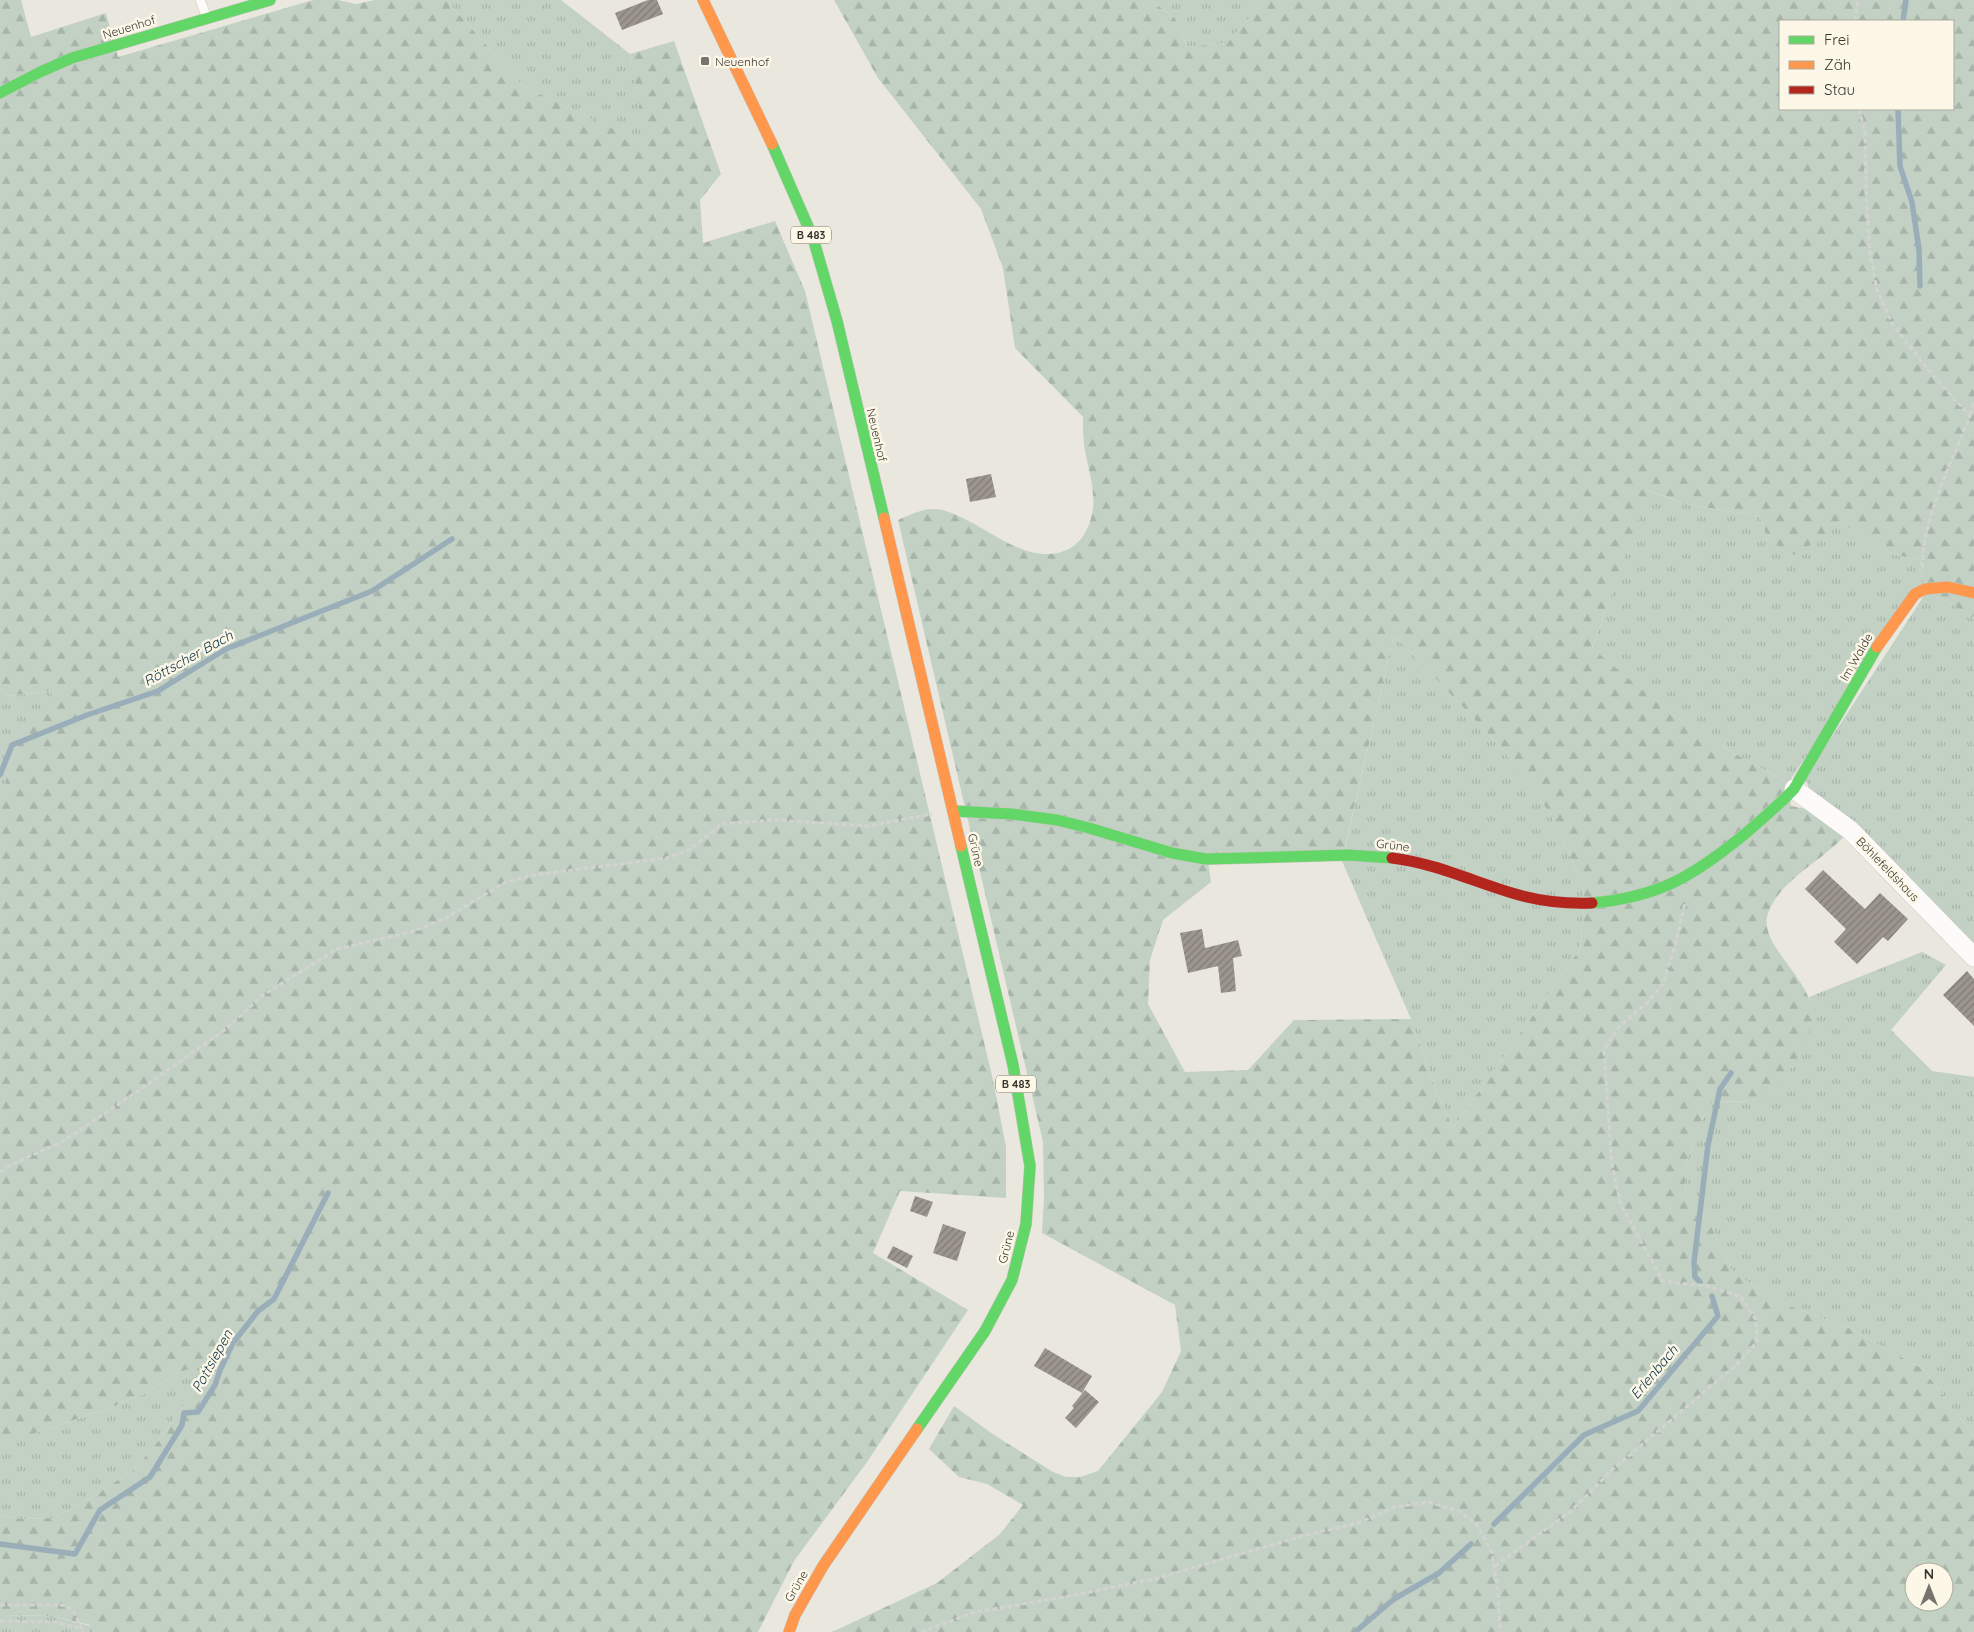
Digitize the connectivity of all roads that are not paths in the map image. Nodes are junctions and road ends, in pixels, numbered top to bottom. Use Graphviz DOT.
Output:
graph roads {
  1 [pos="200,0"];
  2 [pos="270,0"];
  3 [pos="703,0"];
  4 [pos="207,18"];
  5 [pos="0,93"];
  6 [pos="875,485"];
  7 [pos="1974,593"];
  8 [pos="1794,789"];
  9 [pos="952,812"];
  10 [pos="1974,958"];
  11 [pos="789,1632"];
  1 -- 4 [label="lane"];
  2 -- 4 [label="main road, Neuenhof"];
  3 -- 6 [label="main road, Neuenhof / B 483"];
  4 -- 5 [label="main road, Neuenhof"];
  6 -- 9 [label="main road, Grüne / B 483"];
  7 -- 8 [label="main road, Im Walde"];
  8 -- 9 [label="main road, Grüne"];
  8 -- 10 [label="street, Böhlefeldshaus"];
  9 -- 11 [label="main road, Grüne / B 483"];
}
